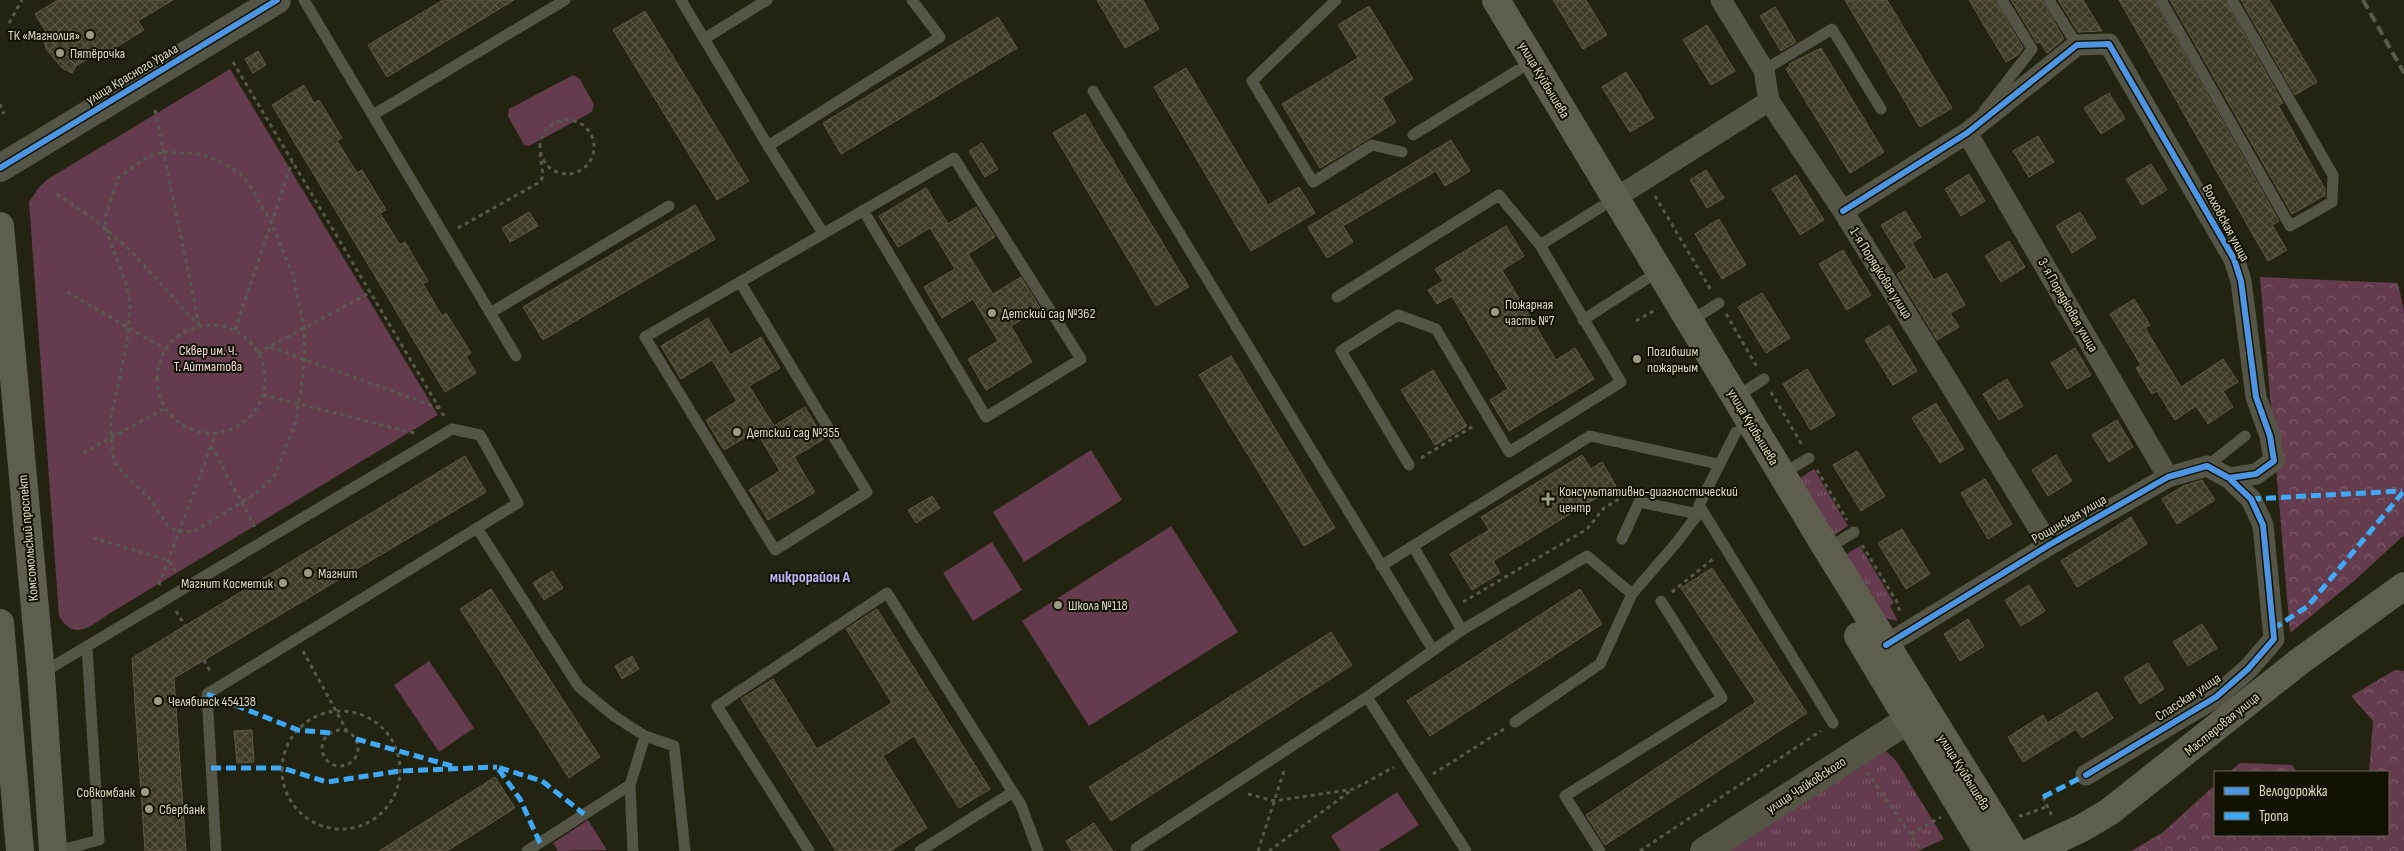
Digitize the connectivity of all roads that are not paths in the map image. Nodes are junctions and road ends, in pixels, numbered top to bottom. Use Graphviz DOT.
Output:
graph roads {
  1 [pos="278,0"];
  2 [pos="304,0"];
  3 [pos="565,0"];
  4 [pos="681,0"];
  5 [pos="768,0"];
  6 [pos="912,0"];
  7 [pos="1336,0"];
  8 [pos="1477,0"];
  9 [pos="1496,0"];
  10 [pos="2002,0"];
  11 [pos="2050,0"];
  12 [pos="2161,0"];
  13 [pos="2232,0"];
  14 [pos="1724,1"];
  15 [pos="704,39"];
  16 [pos="2077,44"];
  17 [pos="1518,70"];
  18 [pos="1764,70"];
  19 [pos="1093,91"];
  20 [pos="1769,101"];
  21 [pos="1881,109"];
  22 [pos="373,115"];
  23 [pos="1413,134"];
  24 [pos="1967,134"];
  25 [pos="768,146"];
  26 [pos="1402,152"];
  27 [pos="0,168"];
  28 [pos="1608,203"];
  29 [pos="669,206"];
  30 [pos="863,210"];
  31 [pos="1843,211"];
  32 [pos="0,226"];
  33 [pos="823,233"];
  34 [pos="1540,245"];
  35 [pos="1645,280"];
  36 [pos="740,282"];
  37 [pos="1337,297"];
  38 [pos="1719,303"];
  39 [pos="490,313"];
  40 [pos="1583,320"];
  41 [pos="1689,322"];
  42 [pos="516,356"];
  43 [pos="1764,379"];
  44 [pos="1735,397"];
  45 [pos="1736,432"];
  46 [pos="2246,436"];
  47 [pos="1810,458"];
  48 [pos="1718,464"];
  49 [pos="1410,465"];
  50 [pos="2206,466"];
  51 [pos="1782,474"];
  52 [pos="2168,477"];
  53 [pos="2229,478"];
  54 [pos="1699,510"];
  55 [pos="477,528"];
  56 [pos="1854,532"];
  57 [pos="1622,539"];
  58 [pos="2048,545"];
  59 [pos="1413,546"];
  60 [pos="1827,549"];
  61 [pos="1381,566"];
  62 [pos="2400,588"];
  63 [pos="1632,594"];
  64 [pos="1661,601"];
  65 [pos="0,623"];
  66 [pos="1462,630"];
  67 [pos="1895,640"];
  68 [pos="87,647"];
  69 [pos="1433,650"];
  70 [pos="40,674"];
  71 [pos="3,684"];
  72 [pos="1367,697"];
  73 [pos="1908,720"];
  74 [pos="1515,722"];
  75 [pos="1833,723"];
  76 [pos="645,736"];
  77 [pos="2086,775"];
  78 [pos="630,785"];
  79 [pos="1013,792"];
  80 [pos="53,850"];
  81 [pos="20,851"];
  82 [pos="216,851"];
  83 [pos="529,851"];
  84 [pos="633,851"];
  85 [pos="684,851"];
  86 [pos="809,851"];
  87 [pos="920,851"];
  88 [pos="1038,851"];
  89 [pos="1137,851"];
  90 [pos="1466,851"];
  91 [pos="1600,851"];
  92 [pos="1704,851"];
  93 [pos="1987,851"];
  94 [pos="2014,851"];
  95 [pos="2032,851"];
  1 -- 27 [label="street, улица Красного Урала"];
  2 -- 22 [label="lane"];
  3 -- 22 [label="lane"];
  4 -- 15 [label="lane"];
  5 -- 15 [label="lane"];
  6 -- 25 [label="lane"];
  7 -- 26 [label="lane"];
  8 -- 17 [label="main road, улица Куйбышева"];
  9 -- 28 [label="main road, улица Куйбышева"];
  10 -- 24 [label="lane"];
  11 -- 16 [label="lane"];
  12 -- 13 [label="lane"];
  14 -- 18 [label="street, 1-я Порядковая улица"];
  15 -- 25 [label="lane"];
  16 -- 24 [label="street"];
  16 -- 53 [label="street, Волховская улица"];
  17 -- 23 [label="lane"];
  17 -- 28 [label="main road, улица Куйбышева"];
  18 -- 20 [label="street, 1-я Порядковая улица"];
  18 -- 21 [label="lane"];
  19 -- 61 [label="lane"];
  20 -- 28 [label="street"];
  20 -- 31 [label="street, 1-я Порядковая улица"];
  22 -- 39 [label="lane"];
  24 -- 31 [label="street"];
  24 -- 52 [label="street, 3-я Порядковая улица"];
  25 -- 33 [label="lane"];
  28 -- 34 [label="lane"];
  28 -- 35 [label="main road, улица Куйбышева"];
  28 -- 41 [label="main road, улица Куйбышева"];
  29 -- 39 [label="lane"];
  30 -- 30 [label="lane"];
  30 -- 33 [label="lane"];
  31 -- 58 [label="street, 1-я Порядковая улица"];
  32 -- 70 [label="main road, Комсомольский проспект"];
  33 -- 36 [label="lane"];
  34 -- 37 [label="lane"];
  34 -- 40 [label="lane"];
  35 -- 40 [label="lane"];
  35 -- 45 [label="main road, улица Куйбышева"];
  36 -- 36 [label="lane"];
  38 -- 41 [label="lane"];
  39 -- 42 [label="lane"];
  40 -- 49 [label="lane"];
  41 -- 44 [label="main road, улица Куйбышева"];
  43 -- 44 [label="lane"];
  44 -- 51 [label="main road, улица Куйбышева"];
  45 -- 48 [label="lane"];
  45 -- 73 [label="main road, улица Куйбышева"];
  46 -- 50 [label="lane"];
  47 -- 51 [label="lane"];
  48 -- 54 [label="lane"];
  48 -- 59 [label="lane"];
  50 -- 52 [label="street, Рощинская улица"];
  50 -- 53 [label="street"];
  51 -- 60 [label="main road, улица Куйбышева"];
  52 -- 58 [label="street, Рощинская улица"];
  53 -- 77 [label="street, Спасская улица"];
  54 -- 57 [label="lane"];
  54 -- 63 [label="lane"];
  54 -- 75 [label="lane"];
  55 -- 68 [label="lane"];
  55 -- 76 [label="lane"];
  55 -- 82 [label="lane"];
  56 -- 60 [label="lane"];
  58 -- 67 [label="street, Рощинская улица"];
  59 -- 61 [label="lane"];
  59 -- 66 [label="lane"];
  60 -- 67 [label="main road, улица Куйбышева"];
  61 -- 69 [label="lane"];
  62 -- 95 [label="main road, Мастеровая улица"];
  63 -- 66 [label="lane"];
  63 -- 74 [label="lane"];
  64 -- 91 [label="lane"];
  65 -- 71 [label="main road"];
  66 -- 69 [label="lane"];
  67 -- 94 [label="main road, улица Куйбышева"];
  68 -- 70 [label="lane"];
  68 -- 80 [label="lane"];
  69 -- 72 [label="lane"];
  70 -- 80 [label="main road, Комсомольский проспект"];
  71 -- 81 [label="main road"];
  72 -- 89 [label="lane"];
  72 -- 90 [label="lane"];
  73 -- 92 [label="street, улица Чайковского"];
  73 -- 93 [label="main road, улица Куйбышева"];
  76 -- 78 [label="lane"];
  76 -- 85 [label="lane"];
  78 -- 83 [label="lane"];
  78 -- 84 [label="lane"];
  79 -- 86 [label="lane"];
  79 -- 87 [label="lane"];
  79 -- 88 [label="lane"];
}
